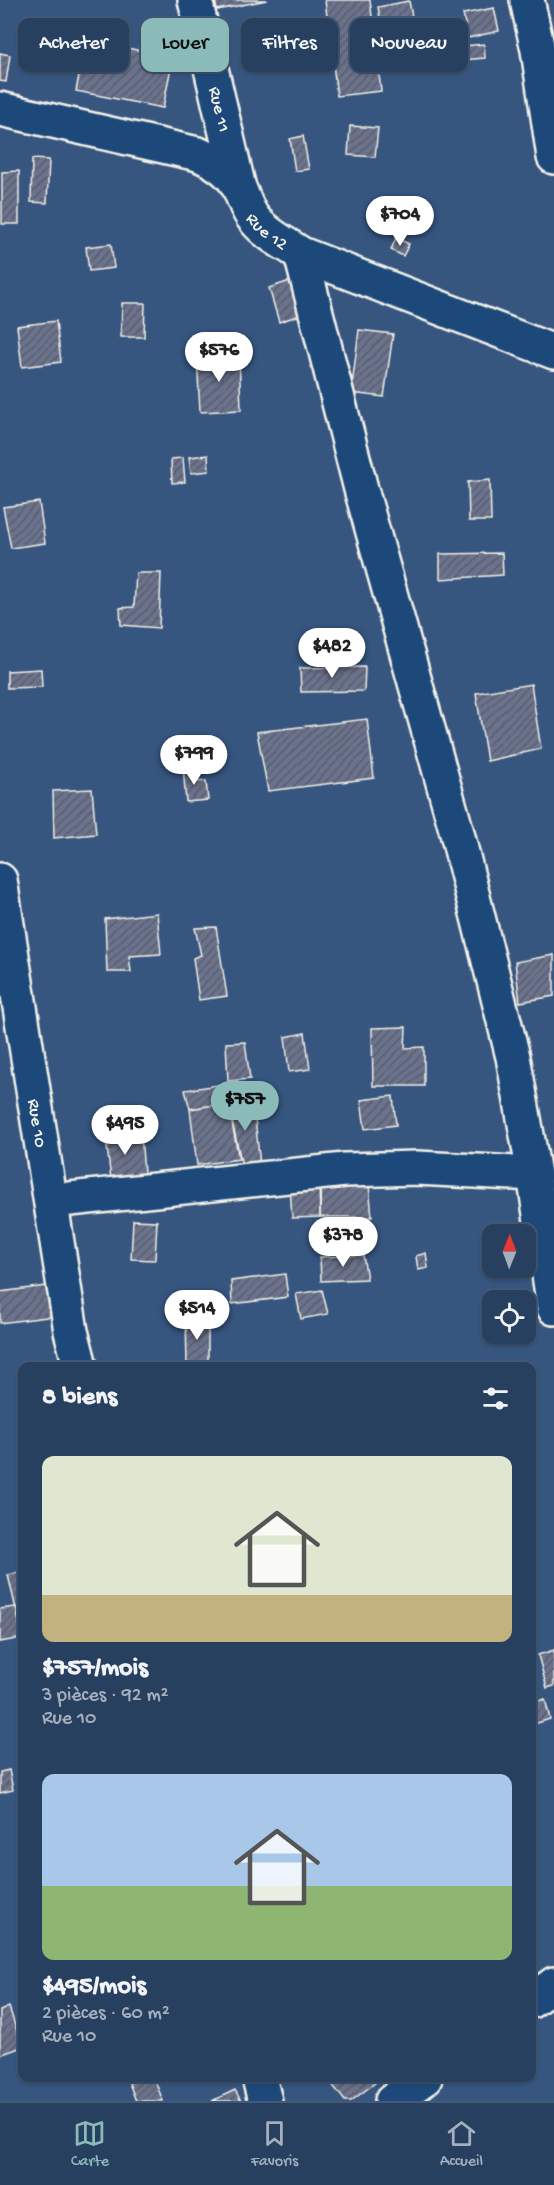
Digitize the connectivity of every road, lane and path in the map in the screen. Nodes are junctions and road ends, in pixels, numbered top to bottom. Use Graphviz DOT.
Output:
graph roads {
  1 [pos="195,0"];
  2 [pos="526,0"];
  3 [pos="0,108"];
  4 [pos="554,157"];
  5 [pos="238,184"];
  6 [pos="301,254"];
  7 [pos="554,352"];
  8 [pos="0,880"];
  9 [pos="534,1174"];
  10 [pos="51,1201"];
  11 [pos="554,1308"];
  12 [pos="79,1362"];
  13 [pos="554,1984"];
  14 [pos="536,1997"];
  15 [pos="260,2082"];
  16 [pos="419,2082"];
  17 [pos="265,2101"];
  18 [pos="392,2101"];
  1 -- 5 [label="street, Rue 11"];
  2 -- 4 [label="street"];
  3 -- 5 [label="street, Rue 12"];
  5 -- 6 [label="street, Rue 12"];
  6 -- 7 [label="street, Rue 12"];
  6 -- 9 [label="street"];
  8 -- 10 [label="street, Rue 10"];
  9 -- 10 [label="street"];
  9 -- 11 [label="street"];
  10 -- 12 [label="street, Rue 10"];
  13 -- 14 [label="street"];
  15 -- 17 [label="street"];
  16 -- 18 [label="street"];
}
